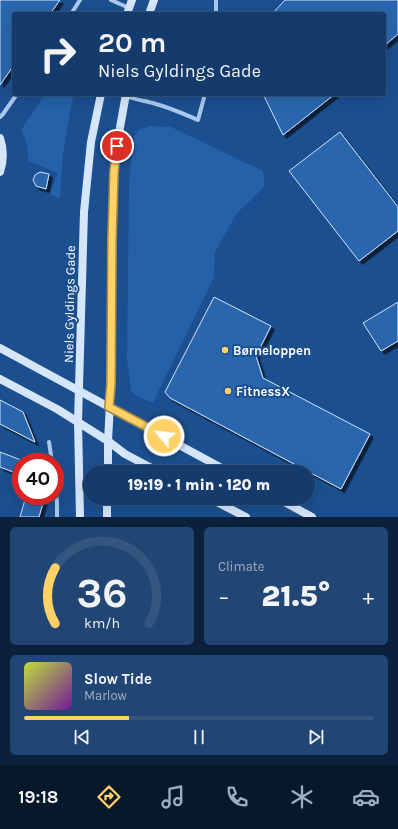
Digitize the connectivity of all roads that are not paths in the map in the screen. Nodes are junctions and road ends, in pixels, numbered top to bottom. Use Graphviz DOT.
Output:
graph roads {
  1 [pos="80,0"];
  2 [pos="111,0"];
  3 [pos="154,0"];
  4 [pos="216,0"];
  5 [pos="129,7"];
  6 [pos="71,12"];
  7 [pos="150,12"];
  8 [pos="216,12"];
  9 [pos="16,96"];
  10 [pos="101,96"];
  11 [pos="126,96"];
  12 [pos="128,96"];
  13 [pos="204,96"];
  14 [pos="0,117"];
  15 [pos="0,138"];
  16 [pos="0,172"];
  17 [pos="0,348"];
  18 [pos="0,379"];
  19 [pos="79,391"];
  20 [pos="109,407"];
  21 [pos="78,422"];
  22 [pos="108,441"];
  23 [pos="49,442"];
  24 [pos="51,453"];
  25 [pos="108,465"];
  26 [pos="145,465"];
  27 [pos="216,465"];
  28 [pos="57,505"];
  29 [pos="108,505"];
  30 [pos="223,505"];
  31 [pos="290,505"];
  32 [pos="57,517"];
  33 [pos="80,517"];
  34 [pos="107,517"];
  35 [pos="246,517"];
  36 [pos="312,517"];
  1 -- 6 [label="street"];
  2 -- 5 [label="street"];
  3 -- 7 [label="street"];
  4 -- 8 [label="street"];
  9 -- 14 [label="street"];
  10 -- 19 [label="street, Niels Gyldings Gade"];
  11 -- 20 [label="street"];
  12 -- 13 [label="street"];
  15 -- 16 [label="street"];
  17 -- 19 [label="street"];
  18 -- 21 [label="street"];
  19 -- 20 [label="street"];
  19 -- 21 [label="street, Niels Gyldings Gade"];
  20 -- 22 [label="street"];
  20 -- 27 [label="street"];
  21 -- 22 [label="street"];
  21 -- 33 [label="street, Niels Gyldings Gade"];
  22 -- 25 [label="street"];
  22 -- 26 [label="street"];
  23 -- 24 [label="street"];
  28 -- 32 [label="street"];
  29 -- 34 [label="street"];
  30 -- 35 [label="street"];
  31 -- 36 [label="street"];
}
